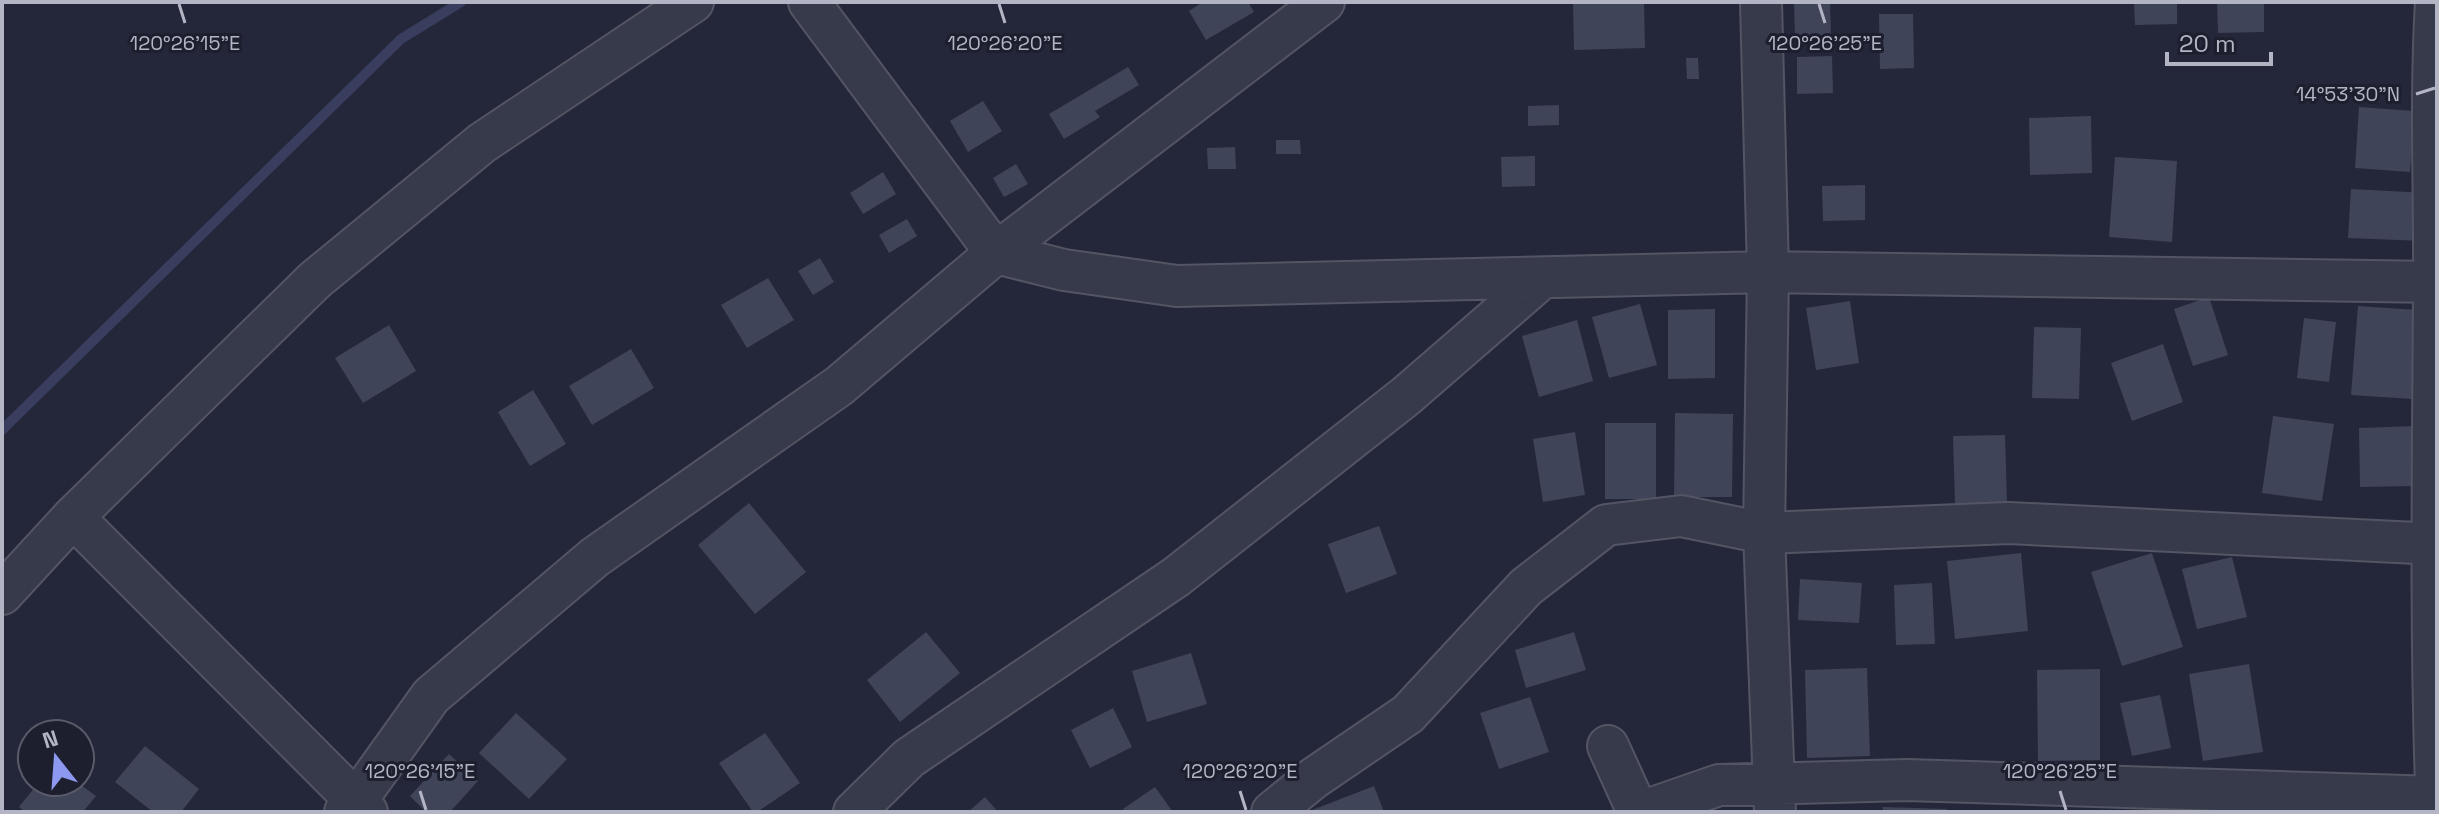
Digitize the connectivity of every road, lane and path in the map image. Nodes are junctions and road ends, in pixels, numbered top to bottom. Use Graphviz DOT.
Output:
graph roads {
  1 [pos="693,2"];
  2 [pos="809,2"];
  3 [pos="1324,2"];
  4 [pos="1761,2"];
  5 [pos="2436,2"];
  6 [pos="996,253"];
  7 [pos="1768,272"];
  8 [pos="1542,278"];
  9 [pos="2436,282"];
  10 [pos="73,517"];
  11 [pos="1764,533"];
  12 [pos="2435,544"];
  13 [pos="2,594"];
  14 [pos="1608,746"];
  15 [pos="2437,797"];
  16 [pos="1775,798"];
  17 [pos="356,808"];
  18 [pos="854,812"];
  19 [pos="1272,812"];
  20 [pos="1639,812"];
  21 [pos="2437,812"];
  1 -- 10 [label="street"];
  2 -- 6 [label="street"];
  3 -- 6 [label="street"];
  4 -- 7 [label="street"];
  5 -- 9 [label="street"];
  6 -- 8 [label="street"];
  6 -- 17 [label="street"];
  7 -- 8 [label="street"];
  7 -- 9 [label="street"];
  7 -- 11 [label="street"];
  8 -- 18 [label="street"];
  9 -- 12 [label="street"];
  10 -- 13 [label="street"];
  10 -- 17 [label="street"];
  11 -- 12 [label="street"];
  11 -- 16 [label="street"];
  11 -- 19 [label="street"];
  12 -- 15 [label="street"];
  14 -- 20 [label="street"];
  15 -- 16 [label="street"];
  15 -- 21 [label="street"];
  16 -- 20 [label="street"];
}
